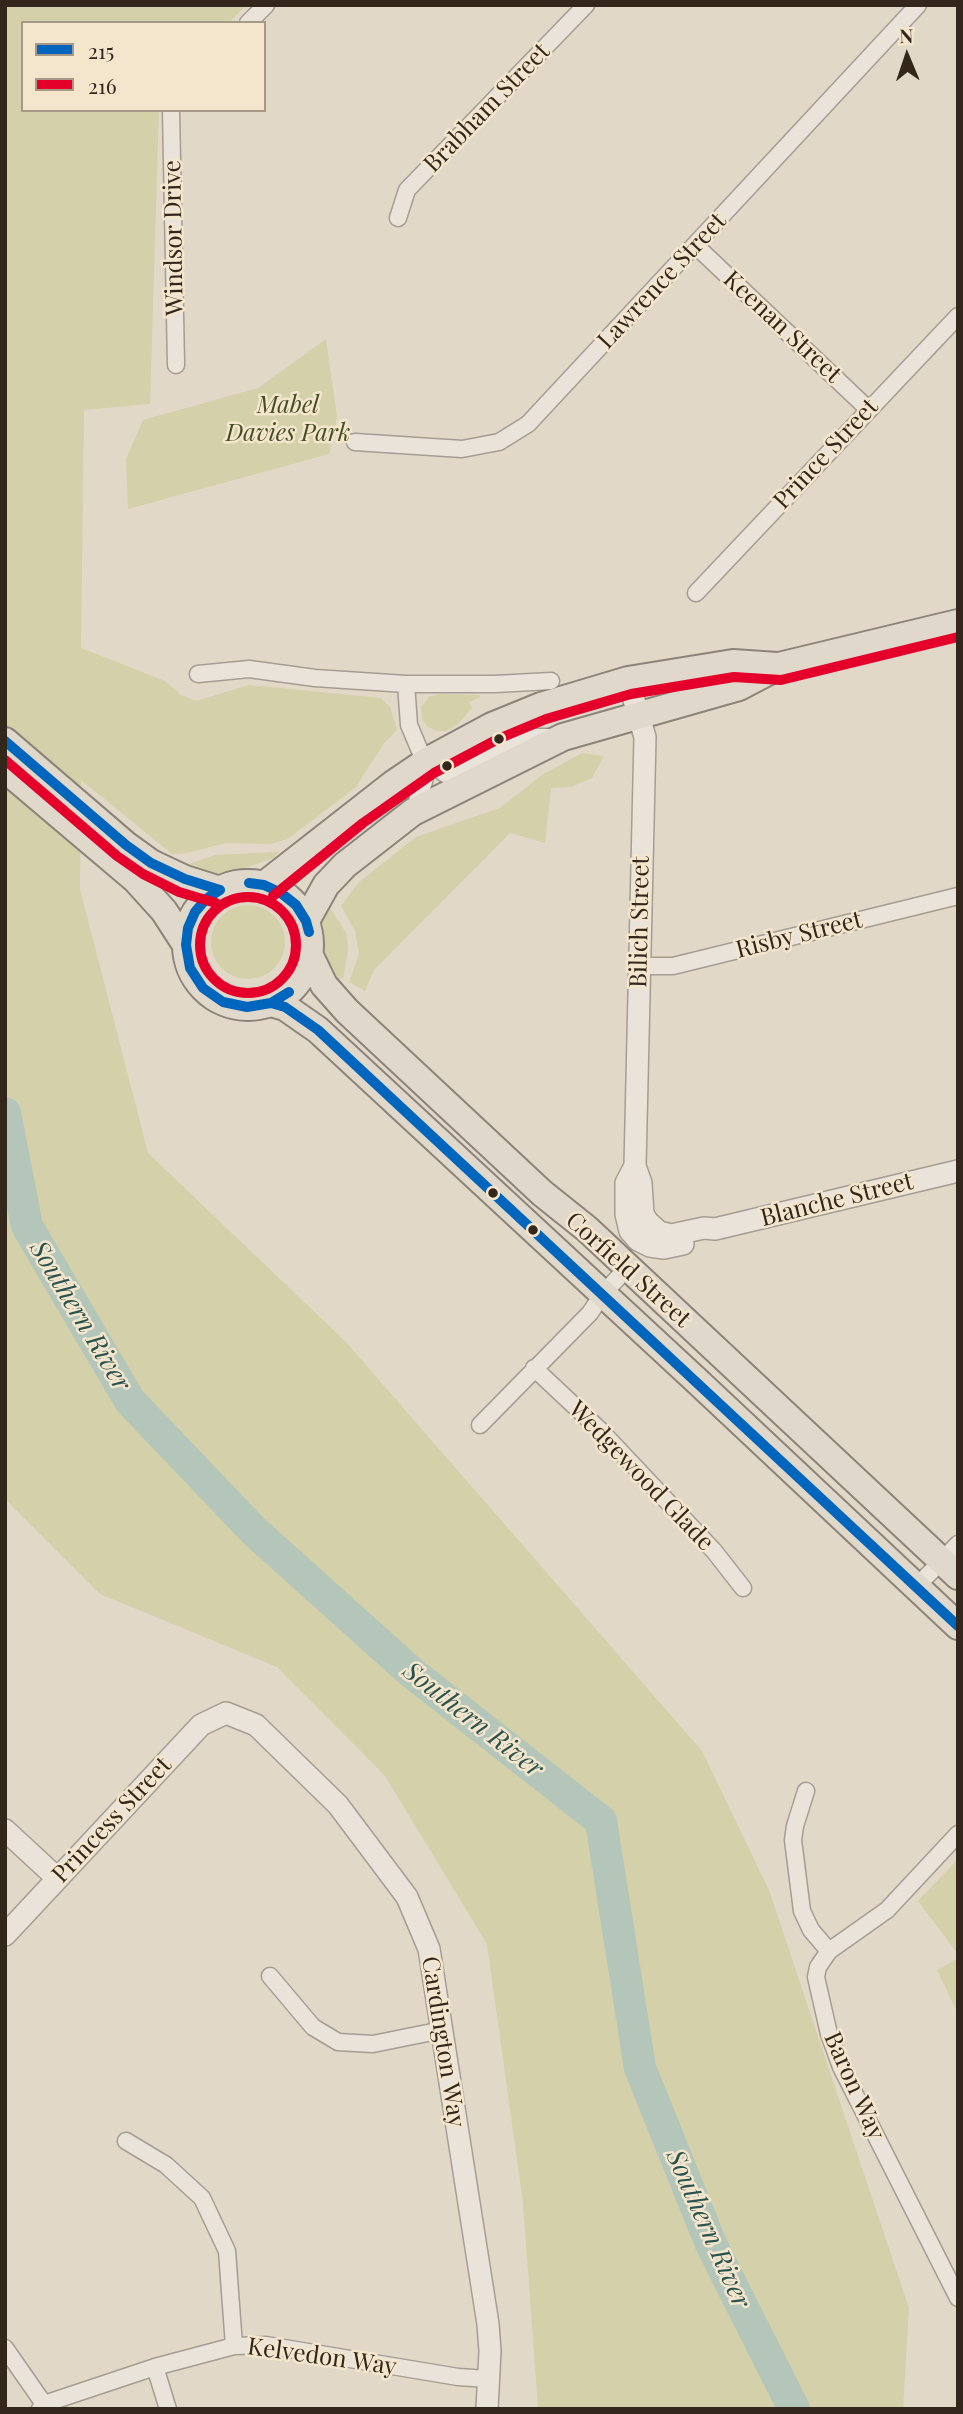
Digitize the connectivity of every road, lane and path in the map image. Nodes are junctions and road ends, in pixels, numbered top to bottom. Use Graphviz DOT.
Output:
graph roads {
  1 [pos="266,5"];
  2 [pos="586,5"];
  3 [pos="918,5"];
  4 [pos="250,21"];
  5 [pos="171,112"];
  6 [pos="398,218"];
  7 [pos="695,245"];
  8 [pos="958,316"];
  9 [pos="176,365"];
  10 [pos="868,409"];
  11 [pos="355,442"];
  12 [pos="696,593"];
  13 [pos="958,623"];
  14 [pos="779,666"];
  15 [pos="198,674"];
  16 [pos="628,680"];
  17 [pos="551,681"];
  18 [pos="406,684"];
  19 [pos="638,714"];
  20 [pos="563,737"];
  21 [pos="5,741"];
  22 [pos="427,761"];
  23 [pos="15,769"];
  24 [pos="413,812"];
  25 [pos="264,885"];
  26 [pos="220,890"];
  27 [pos="958,896"];
  28 [pos="306,921"];
  29 [pos="186,944"];
  30 [pos="310,956"];
  31 [pos="639,966"];
  32 [pos="271,1003"];
  33 [pos="635,1166"];
  34 [pos="958,1171"];
  35 [pos="628,1268"];
  36 [pos="602,1295"];
  37 [pos="534,1368"];
  38 [pos="480,1425"];
  39 [pos="953,1560"];
  40 [pos="917,1586"];
  41 [pos="743,1588"];
  42 [pos="958,1626"];
  43 [pos="226,1713"];
  44 [pos="806,1791"];
  45 [pos="5,1830"];
  46 [pos="958,1834"];
  47 [pos="57,1878"];
  48 [pos="5,1935"];
  49 [pos="830,1951"];
  50 [pos="270,1976"];
  51 [pos="442,2030"];
  52 [pos="126,2141"];
  53 [pos="958,2298"];
  54 [pos="234,2346"];
  55 [pos="5,2348"];
  56 [pos="155,2367"];
  57 [pos="489,2379"];
  58 [pos="42,2406"];
  59 [pos="168,2409"];
  60 [pos="487,2409"];
  1 -- 4 [label="street"];
  2 -- 6 [label="street, Brabham Street"];
  3 -- 7 [label="street, Lawrence Street"];
  5 -- 9 [label="street, Windsor Drive"];
  7 -- 10 [label="street, Keenan Street"];
  7 -- 11 [label="street, Lawrence Street"];
  8 -- 10 [label="street, Prince Street"];
  10 -- 12 [label="street, Prince Street"];
  13 -- 14 [label="main road"];
  14 -- 16 [label="main road"];
  14 -- 19 [label="main road"];
  15 -- 18 [label="street"];
  16 -- 19 [label="street, Bilich Street"];
  16 -- 22 [label="main road"];
  17 -- 18 [label="street"];
  18 -- 22 [label="street"];
  19 -- 20 [label="main road"];
  19 -- 31 [label="street, Bilich Street"];
  20 -- 22 [label="street"];
  20 -- 24 [label="main road"];
  21 -- 23 [label="main road"];
  22 -- 24 [label="street"];
  22 -- 25 [label="main road"];
  23 -- 26 [label="main road"];
  23 -- 29 [label="main road"];
  24 -- 28 [label="main road"];
  25 -- 26 [label="main road"];
  25 -- 28 [label="main road"];
  26 -- 29 [label="main road"];
  27 -- 31 [label="street, Risby Street"];
  28 -- 30 [label="main road"];
  29 -- 32 [label="main road"];
  30 -- 32 [label="main road"];
  30 -- 35 [label="main road, Corfield Street"];
  31 -- 33 [label="street, Bilich Street"];
  32 -- 36 [label="main road, Corfield Street"];
  33 -- 34 [label="street, Blanche Street"];
  35 -- 36 [label="street"];
  35 -- 39 [label="main road, Corfield Street"];
  36 -- 37 [label="street"];
  36 -- 40 [label="main road, Corfield Street"];
  37 -- 38 [label="street"];
  37 -- 41 [label="street, Wedgewood Glade"];
  39 -- 40 [label="street"];
  40 -- 42 [label="main road, Corfield Street"];
  43 -- 47 [label="street, Princess Street"];
  43 -- 51 [label="street, Cardington Way"];
  44 -- 49 [label="street"];
  45 -- 47 [label="street"];
  46 -- 49 [label="street"];
  47 -- 48 [label="street, Princess Street"];
  49 -- 53 [label="street, Baron Way"];
  50 -- 51 [label="street"];
  51 -- 57 [label="street, Cardington Way"];
  52 -- 54 [label="street"];
  54 -- 56 [label="street, Kelvedon Way"];
  54 -- 57 [label="street, Kelvedon Way"];
  55 -- 58 [label="street"];
  56 -- 58 [label="street, Kelvedon Way"];
  56 -- 59 [label="street"];
  57 -- 60 [label="street, Cardington Way"];
}
